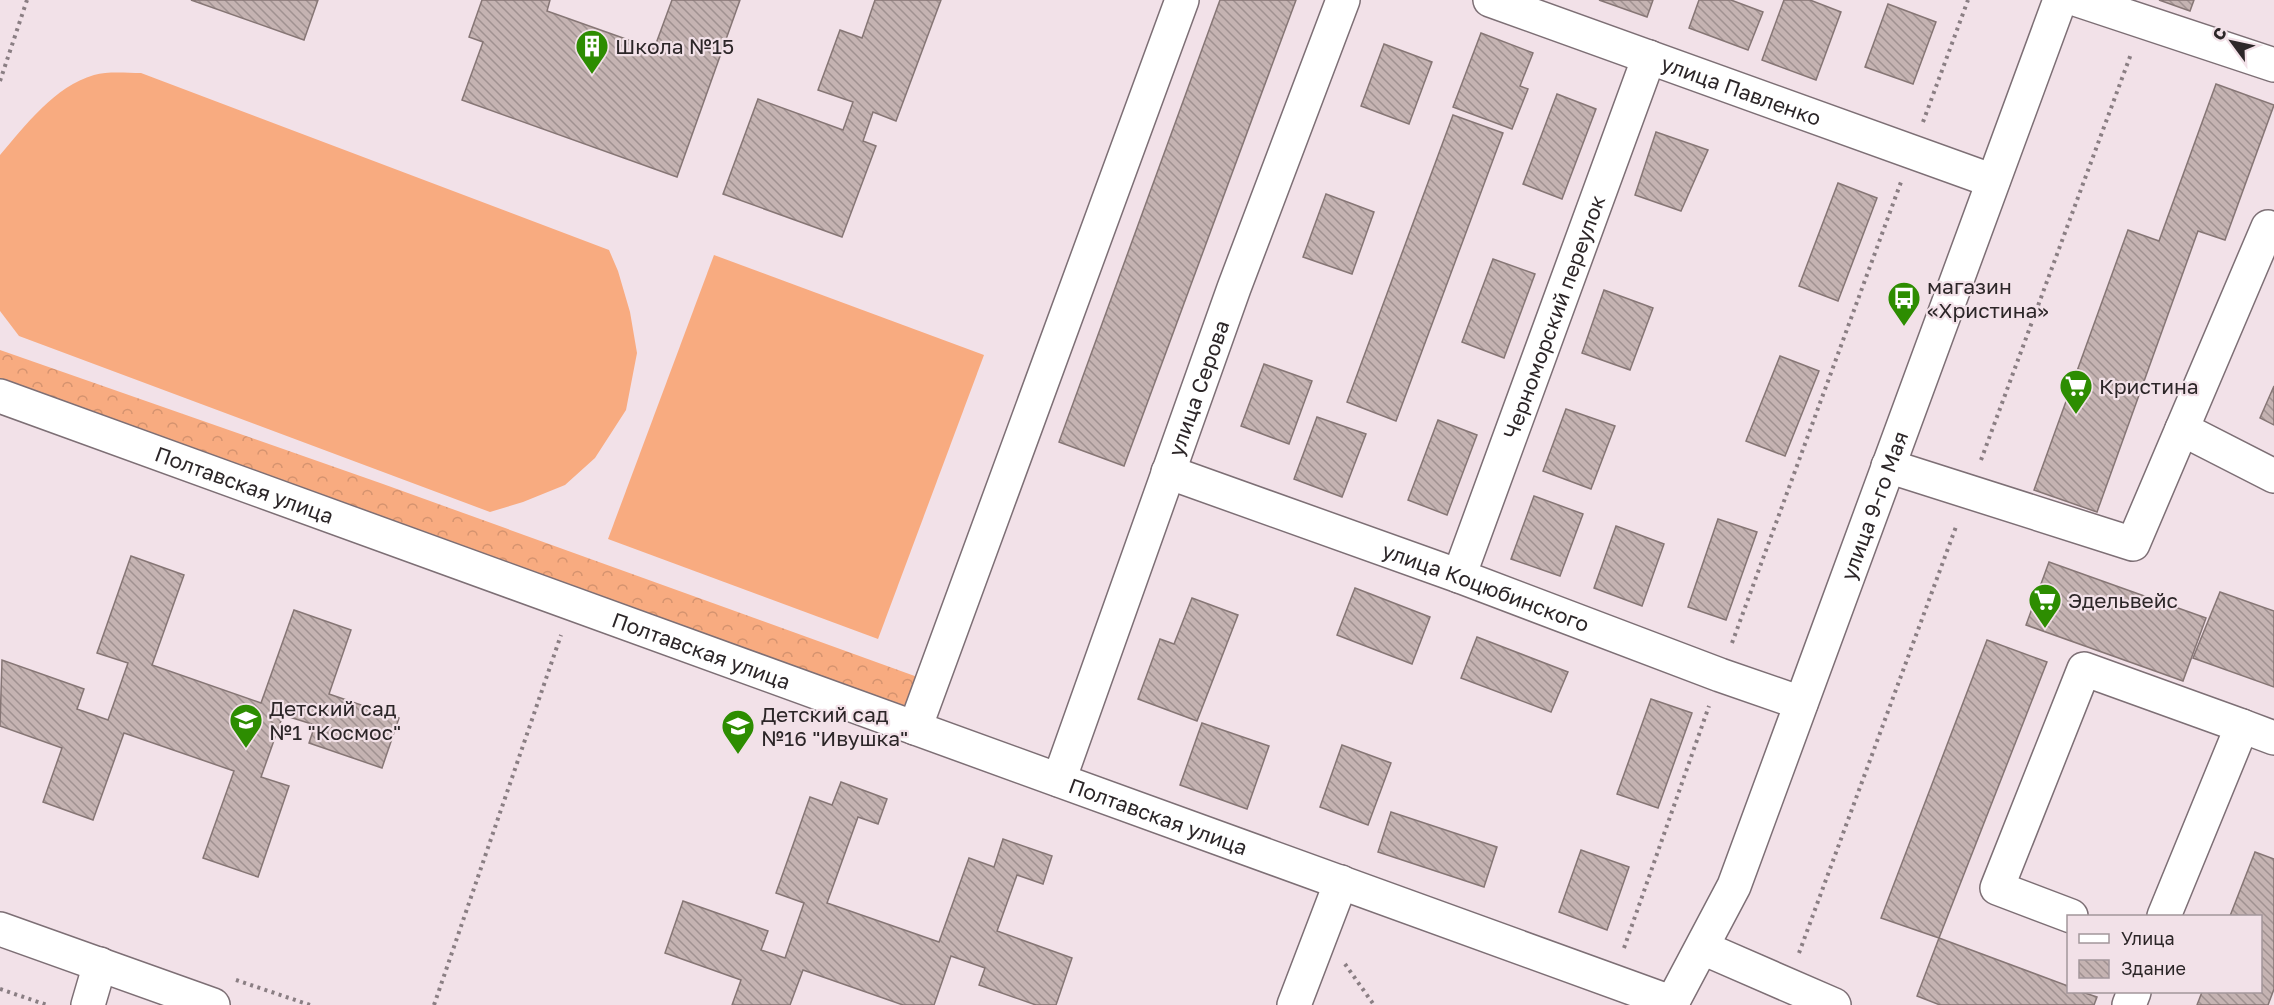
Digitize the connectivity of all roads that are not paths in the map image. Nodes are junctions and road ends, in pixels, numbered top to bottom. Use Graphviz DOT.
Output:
graph roads {
  1 [pos="1182,0"];
  2 [pos="1343,0"];
  3 [pos="1490,0"];
  4 [pos="2060,0"];
  5 [pos="2078,0"];
  6 [pos="1649,57"];
  7 [pos="2274,65"];
  8 [pos="1993,181"];
  9 [pos="2272,221"];
  10 [pos="0,396"];
  11 [pos="2181,429"];
  12 [pos="1888,466"];
  13 [pos="1168,472"];
  14 [pos="2274,476"];
  15 [pos="1459,576"];
  16 [pos="1801,703"];
  17 [pos="2242,726"];
  18 [pos="915,728"];
  19 [pos="2274,738"];
  20 [pos="1059,780"];
  21 [pos="1341,882"];
  22 [pos="2069,915"];
  23 [pos="2164,915"];
  24 [pos="0,929"];
  25 [pos="1703,948"];
  26 [pos="100,964"];
  27 [pos="1672,1004"];
  28 [pos="88,1005"];
  29 [pos="213,1005"];
  30 [pos="1294,1005"];
  31 [pos="1834,1005"];
  1 -- 18 [label="street"];
  2 -- 13 [label="street, улица Серова"];
  3 -- 6 [label="street, улица Павленко"];
  4 -- 8 [label="street, улица 9-го Мая"];
  5 -- 7 [label="street"];
  6 -- 8 [label="street, улица Павленко"];
  6 -- 15 [label="street, Черноморский переулок"];
  8 -- 12 [label="street, улица 9-го Мая"];
  9 -- 11 [label="street"];
  10 -- 18 [label="street, Полтавская улица"];
  11 -- 12 [label="street"];
  11 -- 14 [label="street"];
  12 -- 16 [label="street, улица 9-го Мая"];
  13 -- 15 [label="street, улица Коцюбинского"];
  13 -- 20 [label="street, улица Серова"];
  15 -- 16 [label="street, улица Коцюбинского"];
  16 -- 25 [label="street, улица 9-го Мая"];
  17 -- 19 [label="street"];
  17 -- 22 [label="street"];
  17 -- 23 [label="street"];
  18 -- 20 [label="street, Полтавская улица"];
  20 -- 21 [label="street, Полтавская улица"];
  21 -- 27 [label="street, Полтавская улица"];
  21 -- 30 [label="street"];
  24 -- 26 [label="street"];
  25 -- 27 [label="street, улица 9-го Мая"];
  25 -- 31 [label="street"];
  26 -- 28 [label="street"];
  26 -- 29 [label="street"];
}
